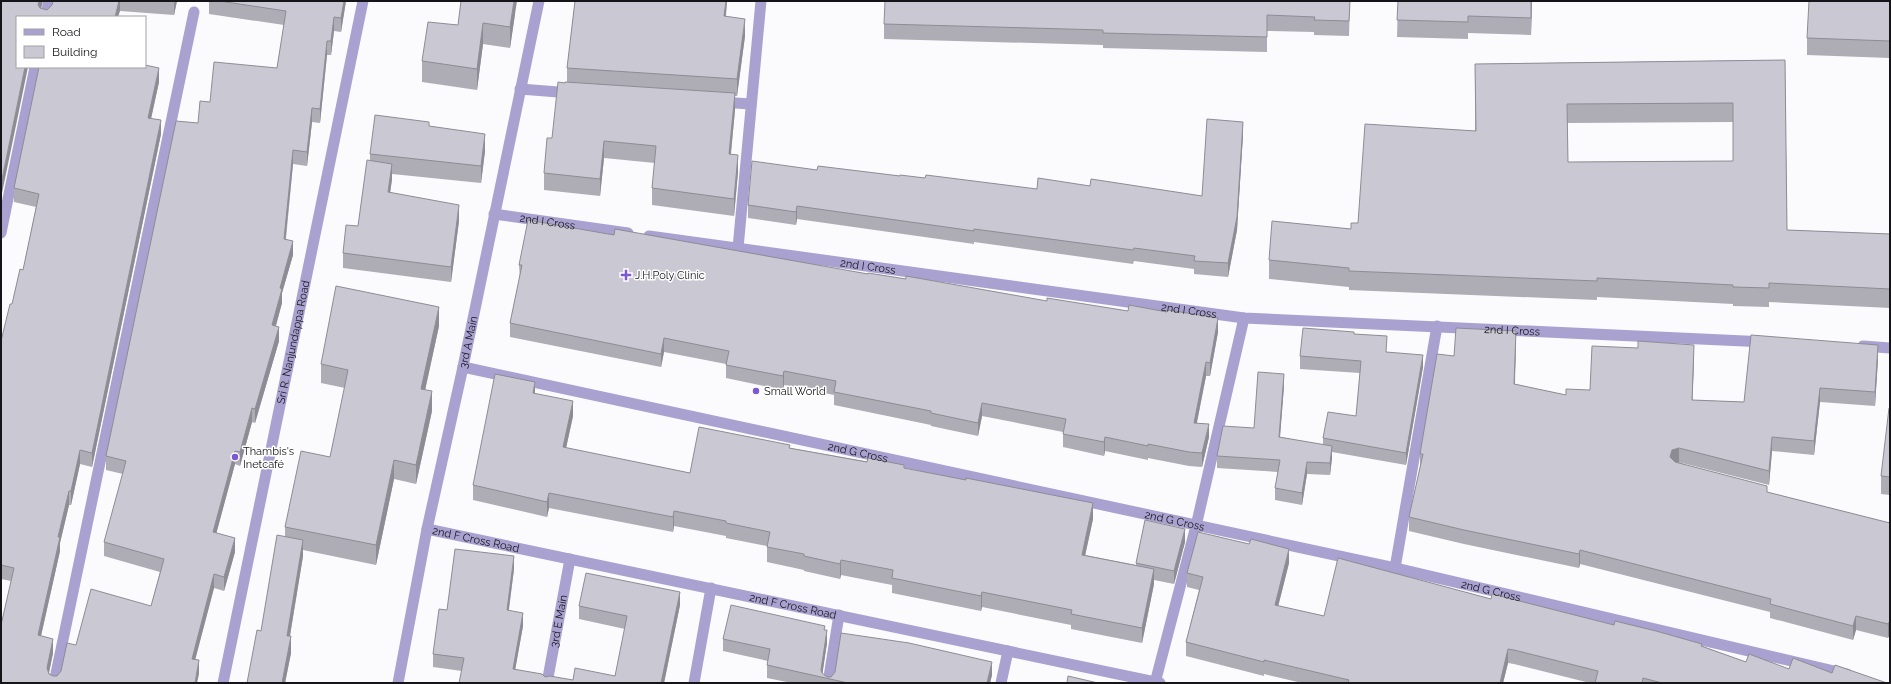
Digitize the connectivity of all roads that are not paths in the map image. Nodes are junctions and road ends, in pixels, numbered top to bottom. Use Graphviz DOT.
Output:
graph roads {
  1 [pos="49,1"];
  2 [pos="363,1"];
  3 [pos="539,1"];
  4 [pos="761,1"];
  5 [pos="194,12"];
  6 [pos="45,16"];
  7 [pos="35,68"];
  8 [pos="520,89"];
  9 [pos="584,93"];
  10 [pos="711,102"];
  11 [pos="751,104"];
  12 [pos="494,214"];
  13 [pos="1,233"];
  14 [pos="738,248"];
  15 [pos="1244,318"];
  16 [pos="1437,326"];
  17 [pos="1780,342"];
  18 [pos="1852,346"];
  19 [pos="1890,348"];
  20 [pos="463,367"];
  21 [pos="1196,526"];
  22 [pos="427,529"];
  23 [pos="570,559"];
  24 [pos="1395,568"];
  25 [pos="711,588"];
  26 [pos="839,615"];
  27 [pos="1008,651"];
  28 [pos="1861,678"];
  29 [pos="54,683"];
  30 [pos="223,683"];
  31 [pos="398,683"];
  32 [pos="547,683"];
  33 [pos="694,683"];
  34 [pos="828,683"];
  35 [pos="1001,683"];
  36 [pos="1156,683"];
  1 -- 6 [label="street"];
  2 -- 30 [label="street, Sri R. Nanjundappa Road"];
  3 -- 8 [label="street, 3rd A Main"];
  4 -- 11 [label="street"];
  5 -- 29 [label="street"];
  7 -- 13 [label="street"];
  8 -- 9 [label="street"];
  8 -- 12 [label="street, 3rd A Main"];
  10 -- 11 [label="street"];
  11 -- 14 [label="street"];
  12 -- 14 [label="street, 2nd I Cross"];
  12 -- 20 [label="street, 3rd A Main"];
  14 -- 15 [label="street, 2nd I Cross"];
  15 -- 16 [label="street, 2nd I Cross"];
  15 -- 21 [label="street"];
  16 -- 17 [label="street, 2nd I Cross"];
  16 -- 24 [label="street"];
  18 -- 19 [label="street"];
  20 -- 21 [label="street, 2nd G Cross"];
  20 -- 22 [label="street, 3rd A Main"];
  21 -- 24 [label="street, 2nd G Cross"];
  21 -- 36 [label="street"];
  22 -- 23 [label="street, 2nd F Cross Road"];
  22 -- 31 [label="street, 3rd A Main"];
  23 -- 25 [label="street, 2nd F Cross Road"];
  23 -- 32 [label="street, 3rd E Main"];
  24 -- 28 [label="street, 2nd G Cross"];
  25 -- 26 [label="street, 2nd F Cross Road"];
  25 -- 33 [label="street"];
  26 -- 27 [label="street, 2nd F Cross Road"];
  26 -- 34 [label="street"];
  27 -- 35 [label="street"];
  27 -- 36 [label="street, 2nd F Cross Road"];
}
